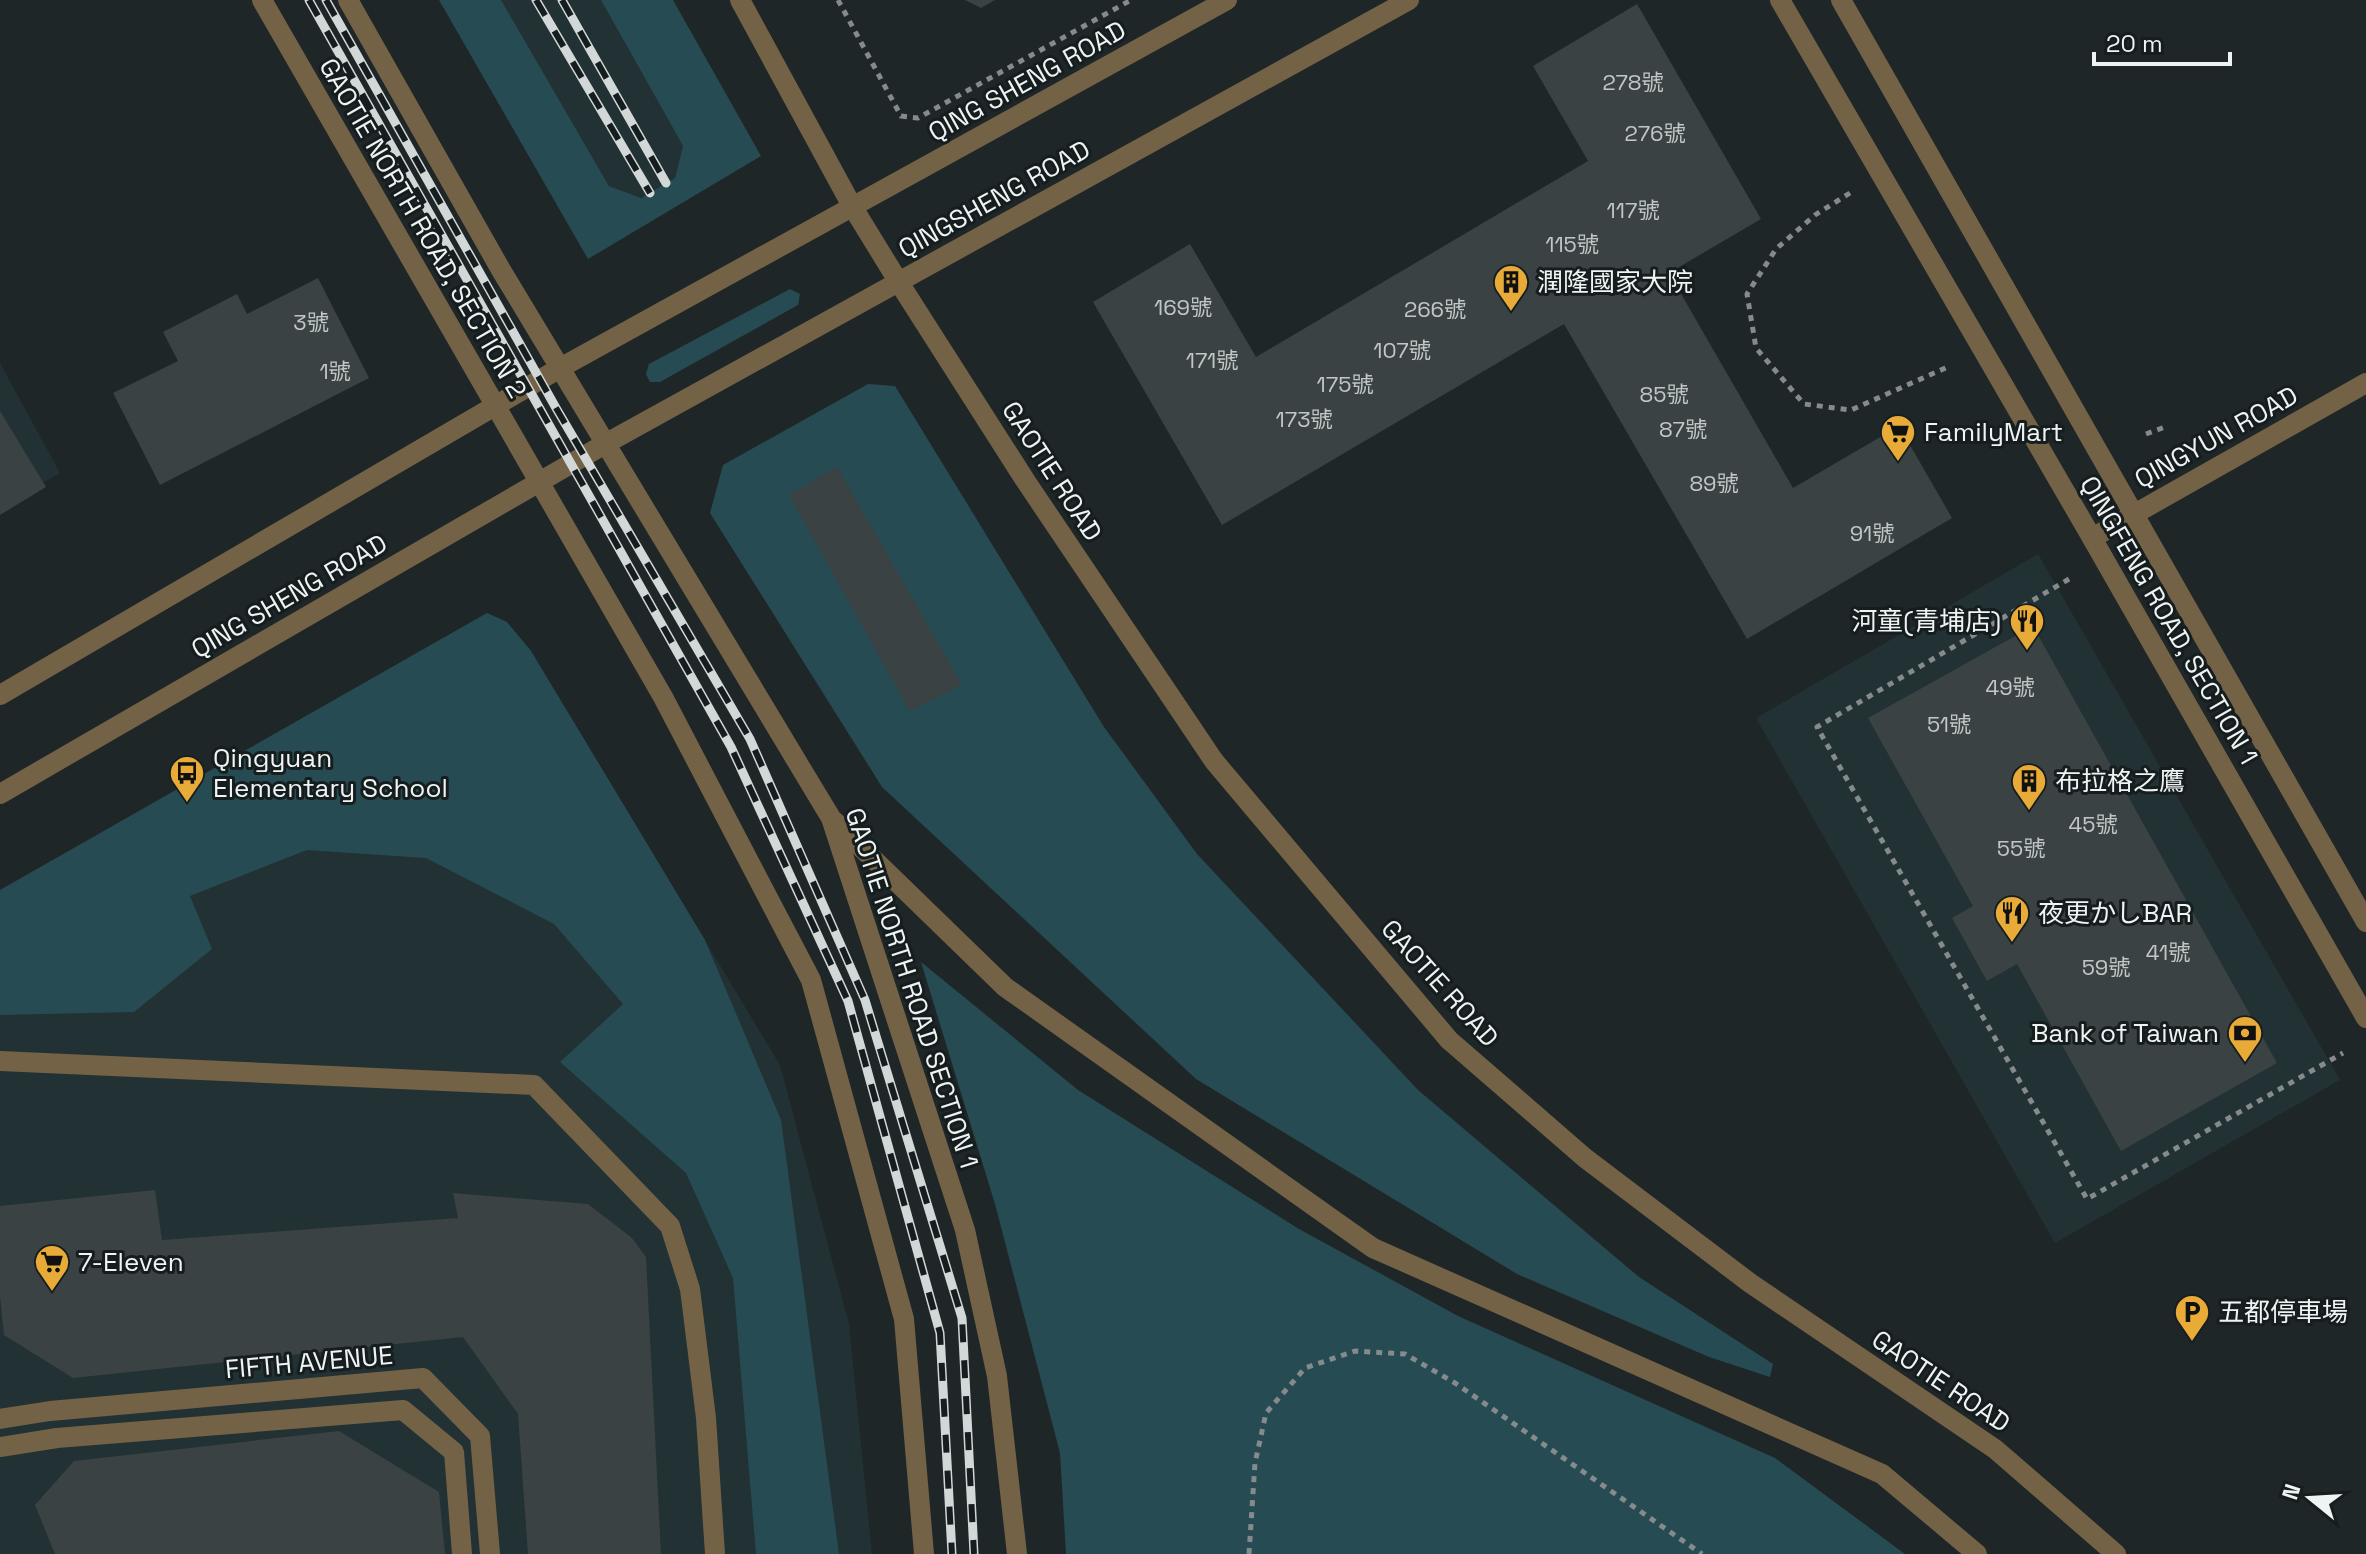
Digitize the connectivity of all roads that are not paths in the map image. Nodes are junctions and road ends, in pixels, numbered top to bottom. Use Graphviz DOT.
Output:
graph roads {
  1 [pos="262,0"];
  2 [pos="348,0"];
  3 [pos="740,0"];
  4 [pos="1227,0"];
  5 [pos="1409,0"];
  6 [pos="1780,0"];
  7 [pos="1841,0"];
  8 [pos="852,206"];
  9 [pos="898,281"];
  10 [pos="560,368"];
  11 [pos="2366,383"];
  12 [pos="496,406"];
  13 [pos="605,444"];
  14 [pos="539,482"];
  15 [pos="2133,513"];
  16 [pos="2092,538"];
  17 [pos="0,695"];
  18 [pos="0,794"];
  19 [pos="831,818"];
  20 [pos="2366,922"];
  21 [pos="2366,1018"];
  22 [pos="0,1061"];
  23 [pos="0,1419"];
  24 [pos="0,1447"];
  25 [pos="462,1554"];
  26 [pos="490,1554"];
  27 [pos="715,1554"];
  28 [pos="924,1554"];
  29 [pos="1017,1554"];
  30 [pos="1977,1554"];
  31 [pos="2116,1554"];
  1 -- 12 [label="street, GAOTIE NORTH ROAD, SECTION 2"];
  2 -- 10 [label="street, GAOTIE NORTH ROAD, SECTION 2"];
  3 -- 8 [label="street"];
  4 -- 8 [label="street, QING SHENG ROAD"];
  5 -- 9 [label="street, QINGSHENG ROAD"];
  6 -- 16 [label="street, QINGFENG ROAD, SECTION 1"];
  7 -- 15 [label="street, QINGFENG ROAD, SECTION 1"];
  8 -- 9 [label="street"];
  8 -- 10 [label="street"];
  9 -- 13 [label="street, QINGSHENG ROAD"];
  9 -- 31 [label="street, GAOTIE ROAD"];
  10 -- 12 [label="street"];
  10 -- 13 [label="street, GAOTIE NORTH ROAD, SECTION 2"];
  11 -- 15 [label="street, QINGYUN ROAD"];
  12 -- 14 [label="street, GAOTIE NORTH ROAD, SECTION 2"];
  12 -- 17 [label="street"];
  13 -- 14 [label="street, QING SHENG ROAD"];
  13 -- 19 [label="street, GAOTIE NORTH ROAD SECTION 1"];
  14 -- 18 [label="street, QING SHENG ROAD"];
  14 -- 28 [label="street"];
  15 -- 16 [label="street, QINGYUN ROAD"];
  15 -- 20 [label="street, QINGFENG ROAD, SECTION 1"];
  16 -- 21 [label="street, QINGFENG ROAD, SECTION 1"];
  19 -- 29 [label="street, GAOTIE NORTH ROAD SECTION 1"];
  19 -- 30 [label="street"];
  22 -- 27 [label="street"];
  23 -- 26 [label="street, FIFTH AVENUE"];
  24 -- 25 [label="street"];
}
